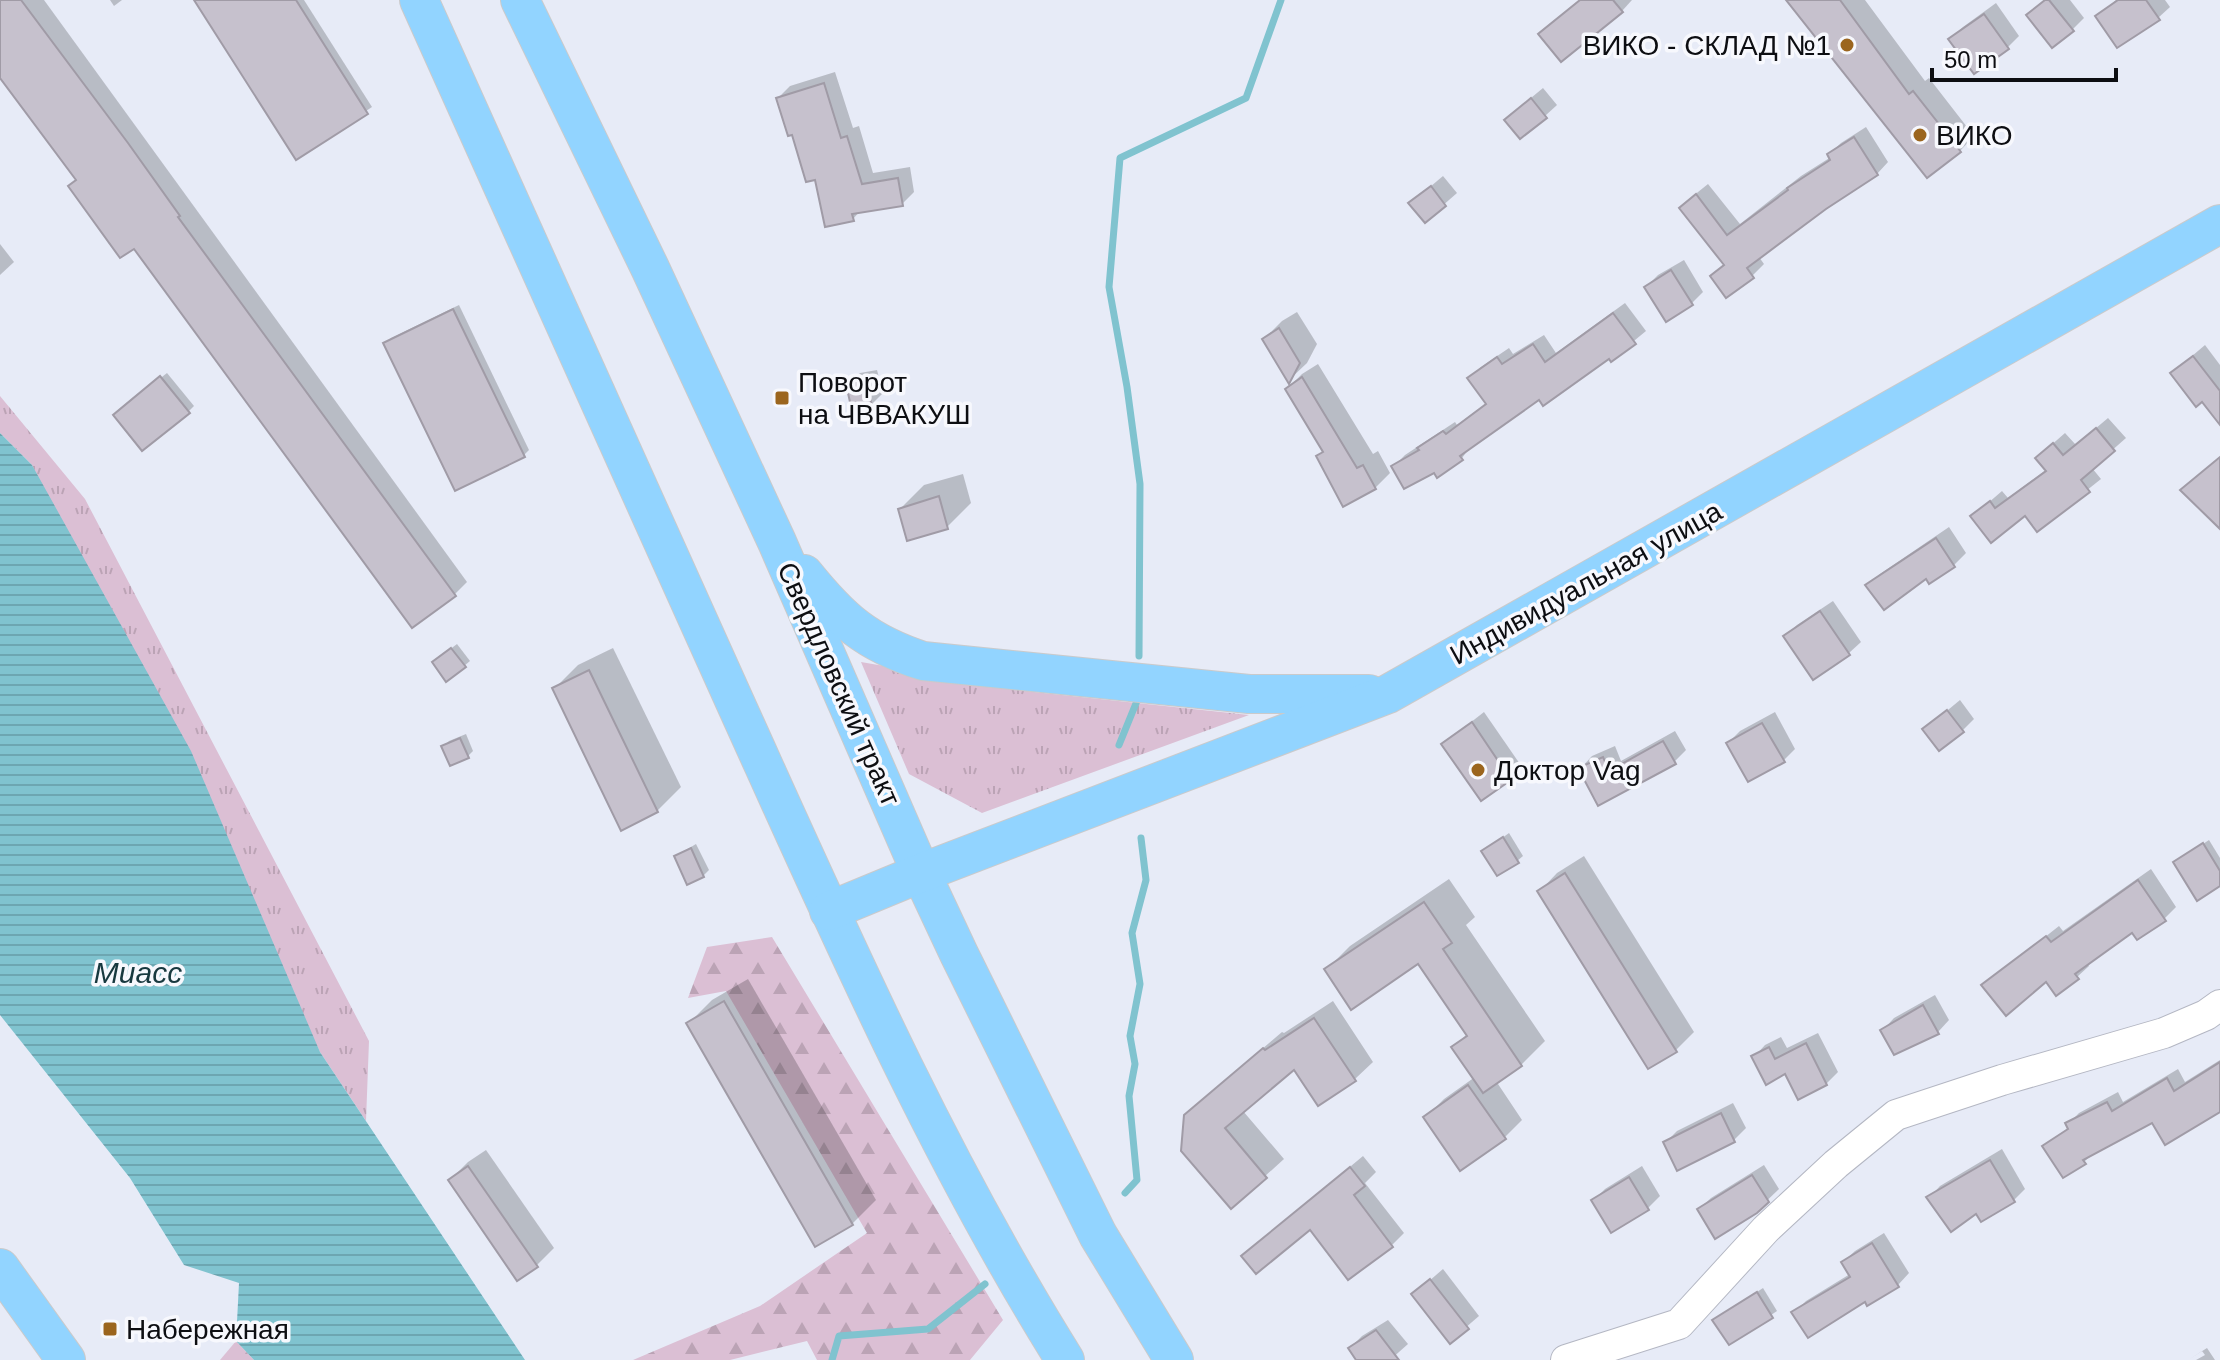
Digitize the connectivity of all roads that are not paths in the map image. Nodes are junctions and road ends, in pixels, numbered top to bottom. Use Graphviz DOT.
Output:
graph roads {
  1 [pos="419,0"];
  2 [pos="520,0"];
  3 [pos="2220,224"];
  4 [pos="777,542"];
  5 [pos="1388,694"];
  6 [pos="921,873"];
  7 [pos="829,911"];
  8 [pos="2220,1005"];
  9 [pos="0,1268"];
  10 [pos="66,1360"];
  11 [pos="1065,1360"];
  12 [pos="1174,1360"];
  13 [pos="1566,1360"];
  1 -- 7 [label="main road"];
  2 -- 4 [label="main road, Свердловский тракт"];
  3 -- 5 [label="main road, Индивидуальная улица"];
  4 -- 5 [label="main road"];
  4 -- 6 [label="main road, Свердловский тракт"];
  5 -- 6 [label="main road, Индивидуальная улица"];
  6 -- 7 [label="main road, Индивидуальная улица"];
  6 -- 12 [label="main road, Свердловский тракт"];
  7 -- 11 [label="main road"];
  8 -- 13 [label="street"];
  9 -- 10 [label="main road"];
}
